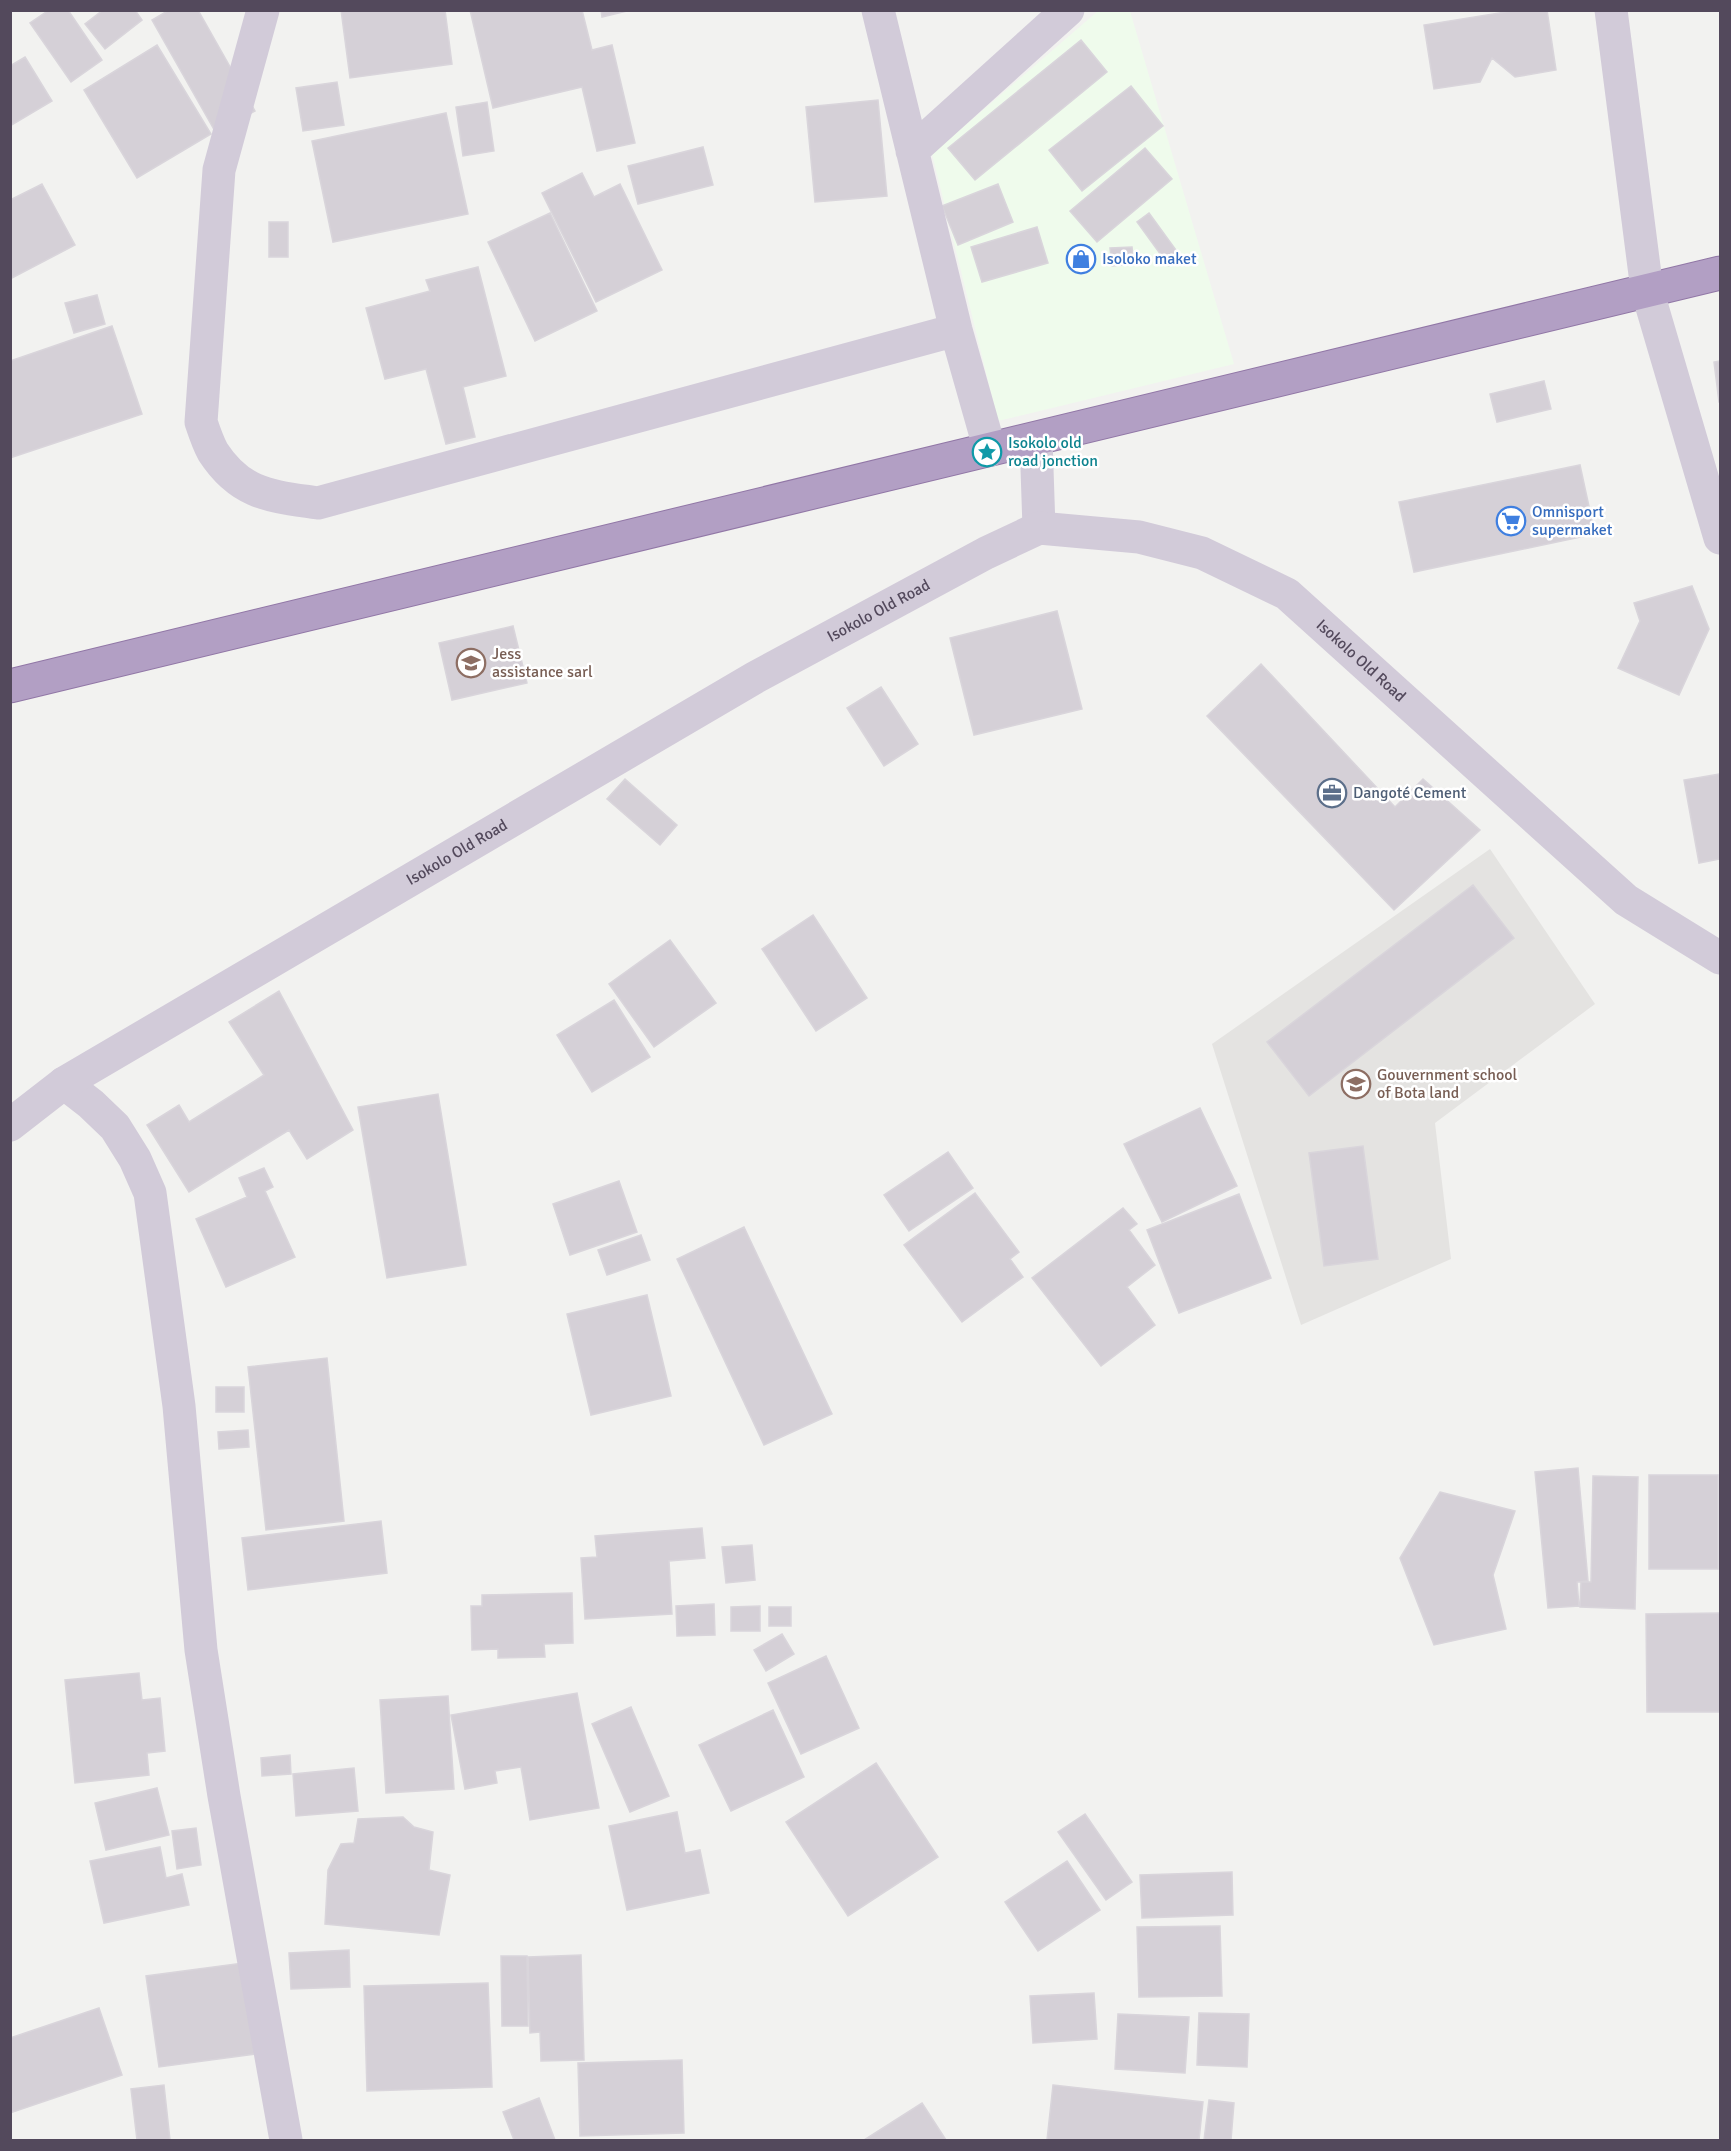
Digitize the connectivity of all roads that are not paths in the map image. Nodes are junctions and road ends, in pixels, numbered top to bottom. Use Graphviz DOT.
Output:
graph roads {
  1 [pos="263,10"];
  2 [pos="878,10"];
  3 [pos="1068,10"];
  4 [pos="1611,10"];
  5 [pos="912,151"];
  6 [pos="1720,273"];
  7 [pos="1647,290"];
  8 [pos="956,330"];
  9 [pos="1036,439"];
  10 [pos="990,450"];
  11 [pos="1039,528"];
  12 [pos="1720,538"];
  13 [pos="10,686"];
  14 [pos="1720,958"];
  15 [pos="63,1083"];
  16 [pos="10,1125"];
  17 [pos="286,2140"];
  1 -- 8 [label="street"];
  2 -- 5 [label="street"];
  3 -- 5 [label="street"];
  4 -- 7 [label="street"];
  5 -- 8 [label="street"];
  6 -- 7 [label="highway"];
  7 -- 9 [label="highway"];
  7 -- 12 [label="street"];
  8 -- 10 [label="street"];
  9 -- 10 [label="highway"];
  9 -- 11 [label="street"];
  10 -- 13 [label="highway"];
  11 -- 14 [label="street, Isokolo Old Road"];
  11 -- 15 [label="street, Isokolo Old Road"];
  15 -- 16 [label="street, Isokolo Old Road"];
  15 -- 17 [label="street"];
}
